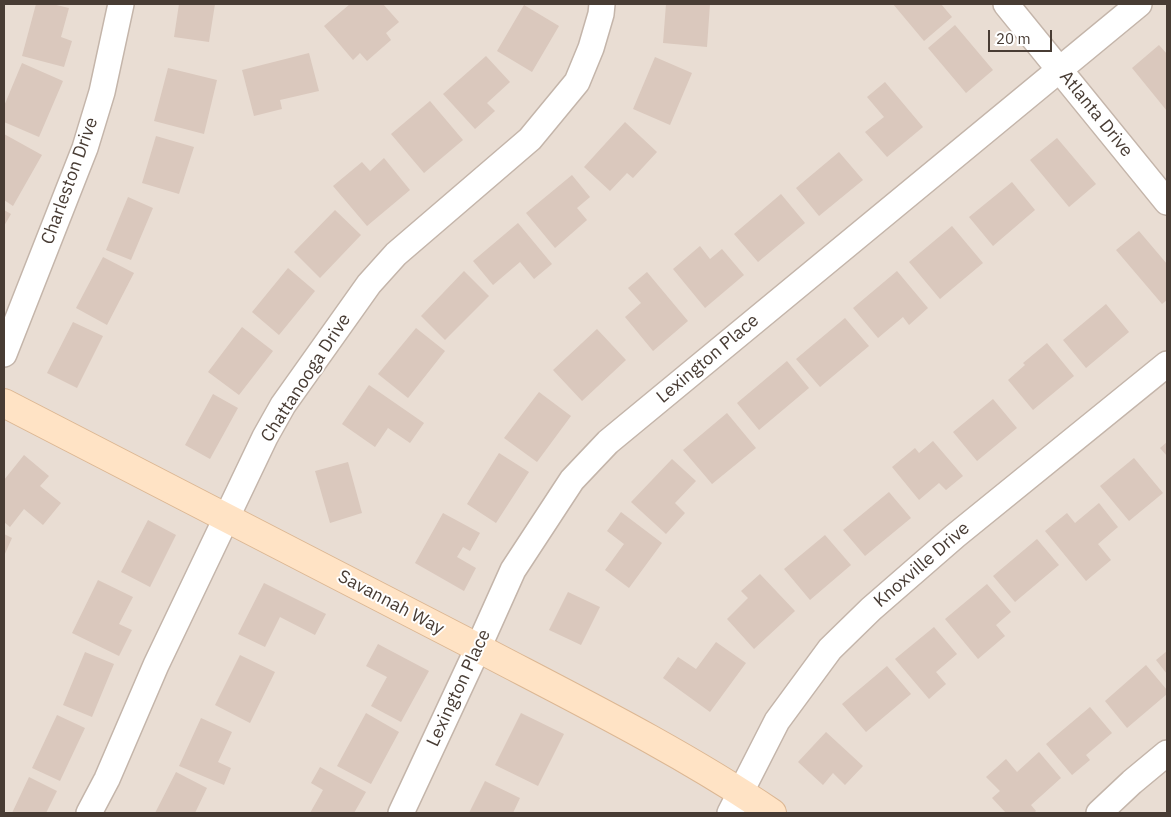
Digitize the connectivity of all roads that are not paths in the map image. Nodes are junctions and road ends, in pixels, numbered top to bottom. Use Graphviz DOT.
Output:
graph roads {
  1 [pos="121,4"];
  2 [pos="602,4"];
  3 [pos="1006,4"];
  4 [pos="1139,4"];
  5 [pos="1059,69"];
  6 [pos="1167,202"];
  7 [pos="4,354"];
  8 [pos="1167,364"];
  9 [pos="4,403"];
  10 [pos="228,517"];
  11 [pos="478,648"];
  12 [pos="1167,753"];
  13 [pos="735,803"];
  14 [pos="89,813"];
  15 [pos="401,813"];
  16 [pos="772,813"];
  17 [pos="1099,813"];
  1 -- 7 [label="street, Charleston Drive"];
  2 -- 10 [label="street, Chattanooga Drive"];
  3 -- 5 [label="street, Atlanta Drive"];
  4 -- 5 [label="street, Lexington Place"];
  5 -- 6 [label="street, Atlanta Drive"];
  5 -- 11 [label="street, Lexington Place"];
  8 -- 13 [label="street, Knoxville Drive"];
  9 -- 10 [label="street, Savannah Way"];
  10 -- 11 [label="street, Savannah Way"];
  10 -- 14 [label="street, Chattanooga Drive"];
  11 -- 13 [label="street, Savannah Way"];
  11 -- 15 [label="street, Lexington Place"];
  12 -- 17 [label="street"];
  13 -- 16 [label="street, Savannah Way"];
}
